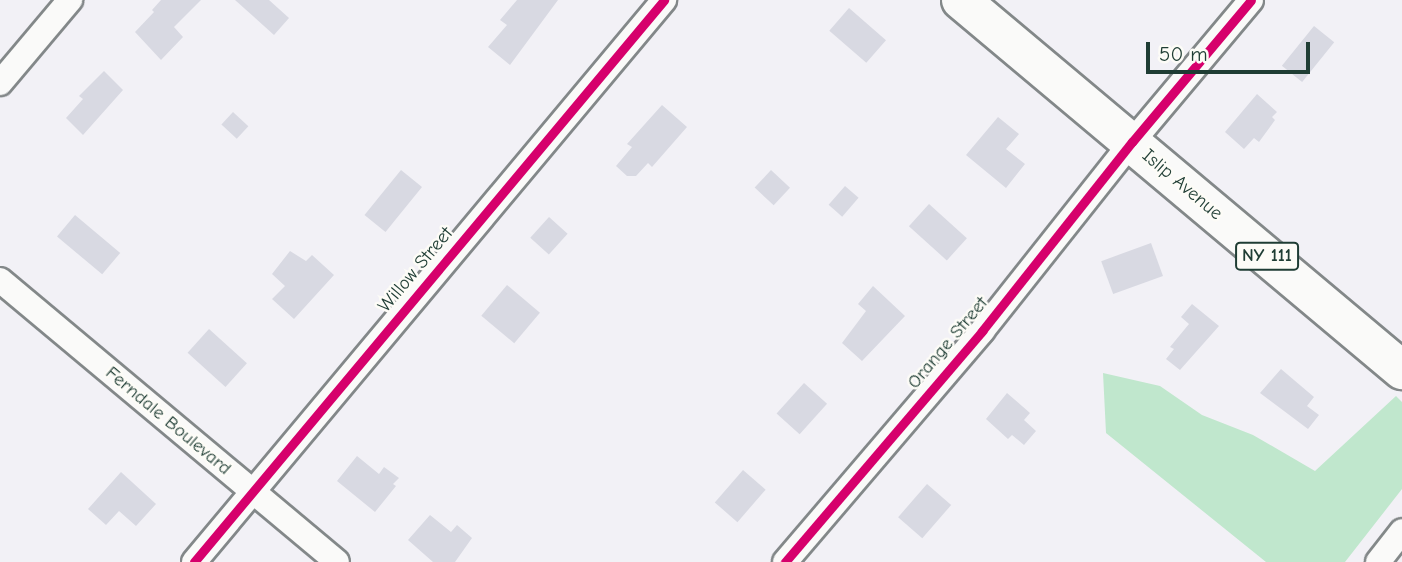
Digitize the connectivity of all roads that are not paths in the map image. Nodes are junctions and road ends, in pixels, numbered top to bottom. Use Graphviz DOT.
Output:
graph roads {
  1 [pos="70,0"];
  2 [pos="664,0"];
  3 [pos="961,0"];
  4 [pos="1251,0"];
  5 [pos="0,83"];
  6 [pos="1132,142"];
  7 [pos="0,280"];
  8 [pos="1402,370"];
  9 [pos="253,492"];
  10 [pos="1402,531"];
  11 [pos="194,562"];
  12 [pos="337,562"];
  13 [pos="785,562"];
  14 [pos="1378,562"];
  1 -- 5 [label="street"];
  2 -- 9 [label="street, Willow Street"];
  3 -- 6 [label="main road, Islip Avenue / NY 111"];
  4 -- 6 [label="street, Orange Street"];
  6 -- 8 [label="main road, Islip Avenue / NY 111"];
  6 -- 13 [label="street, Orange Street"];
  7 -- 9 [label="street, Ferndale Boulevard"];
  9 -- 11 [label="street, Willow Street"];
  9 -- 12 [label="street, Ferndale Boulevard"];
  10 -- 14 [label="street"];
}
